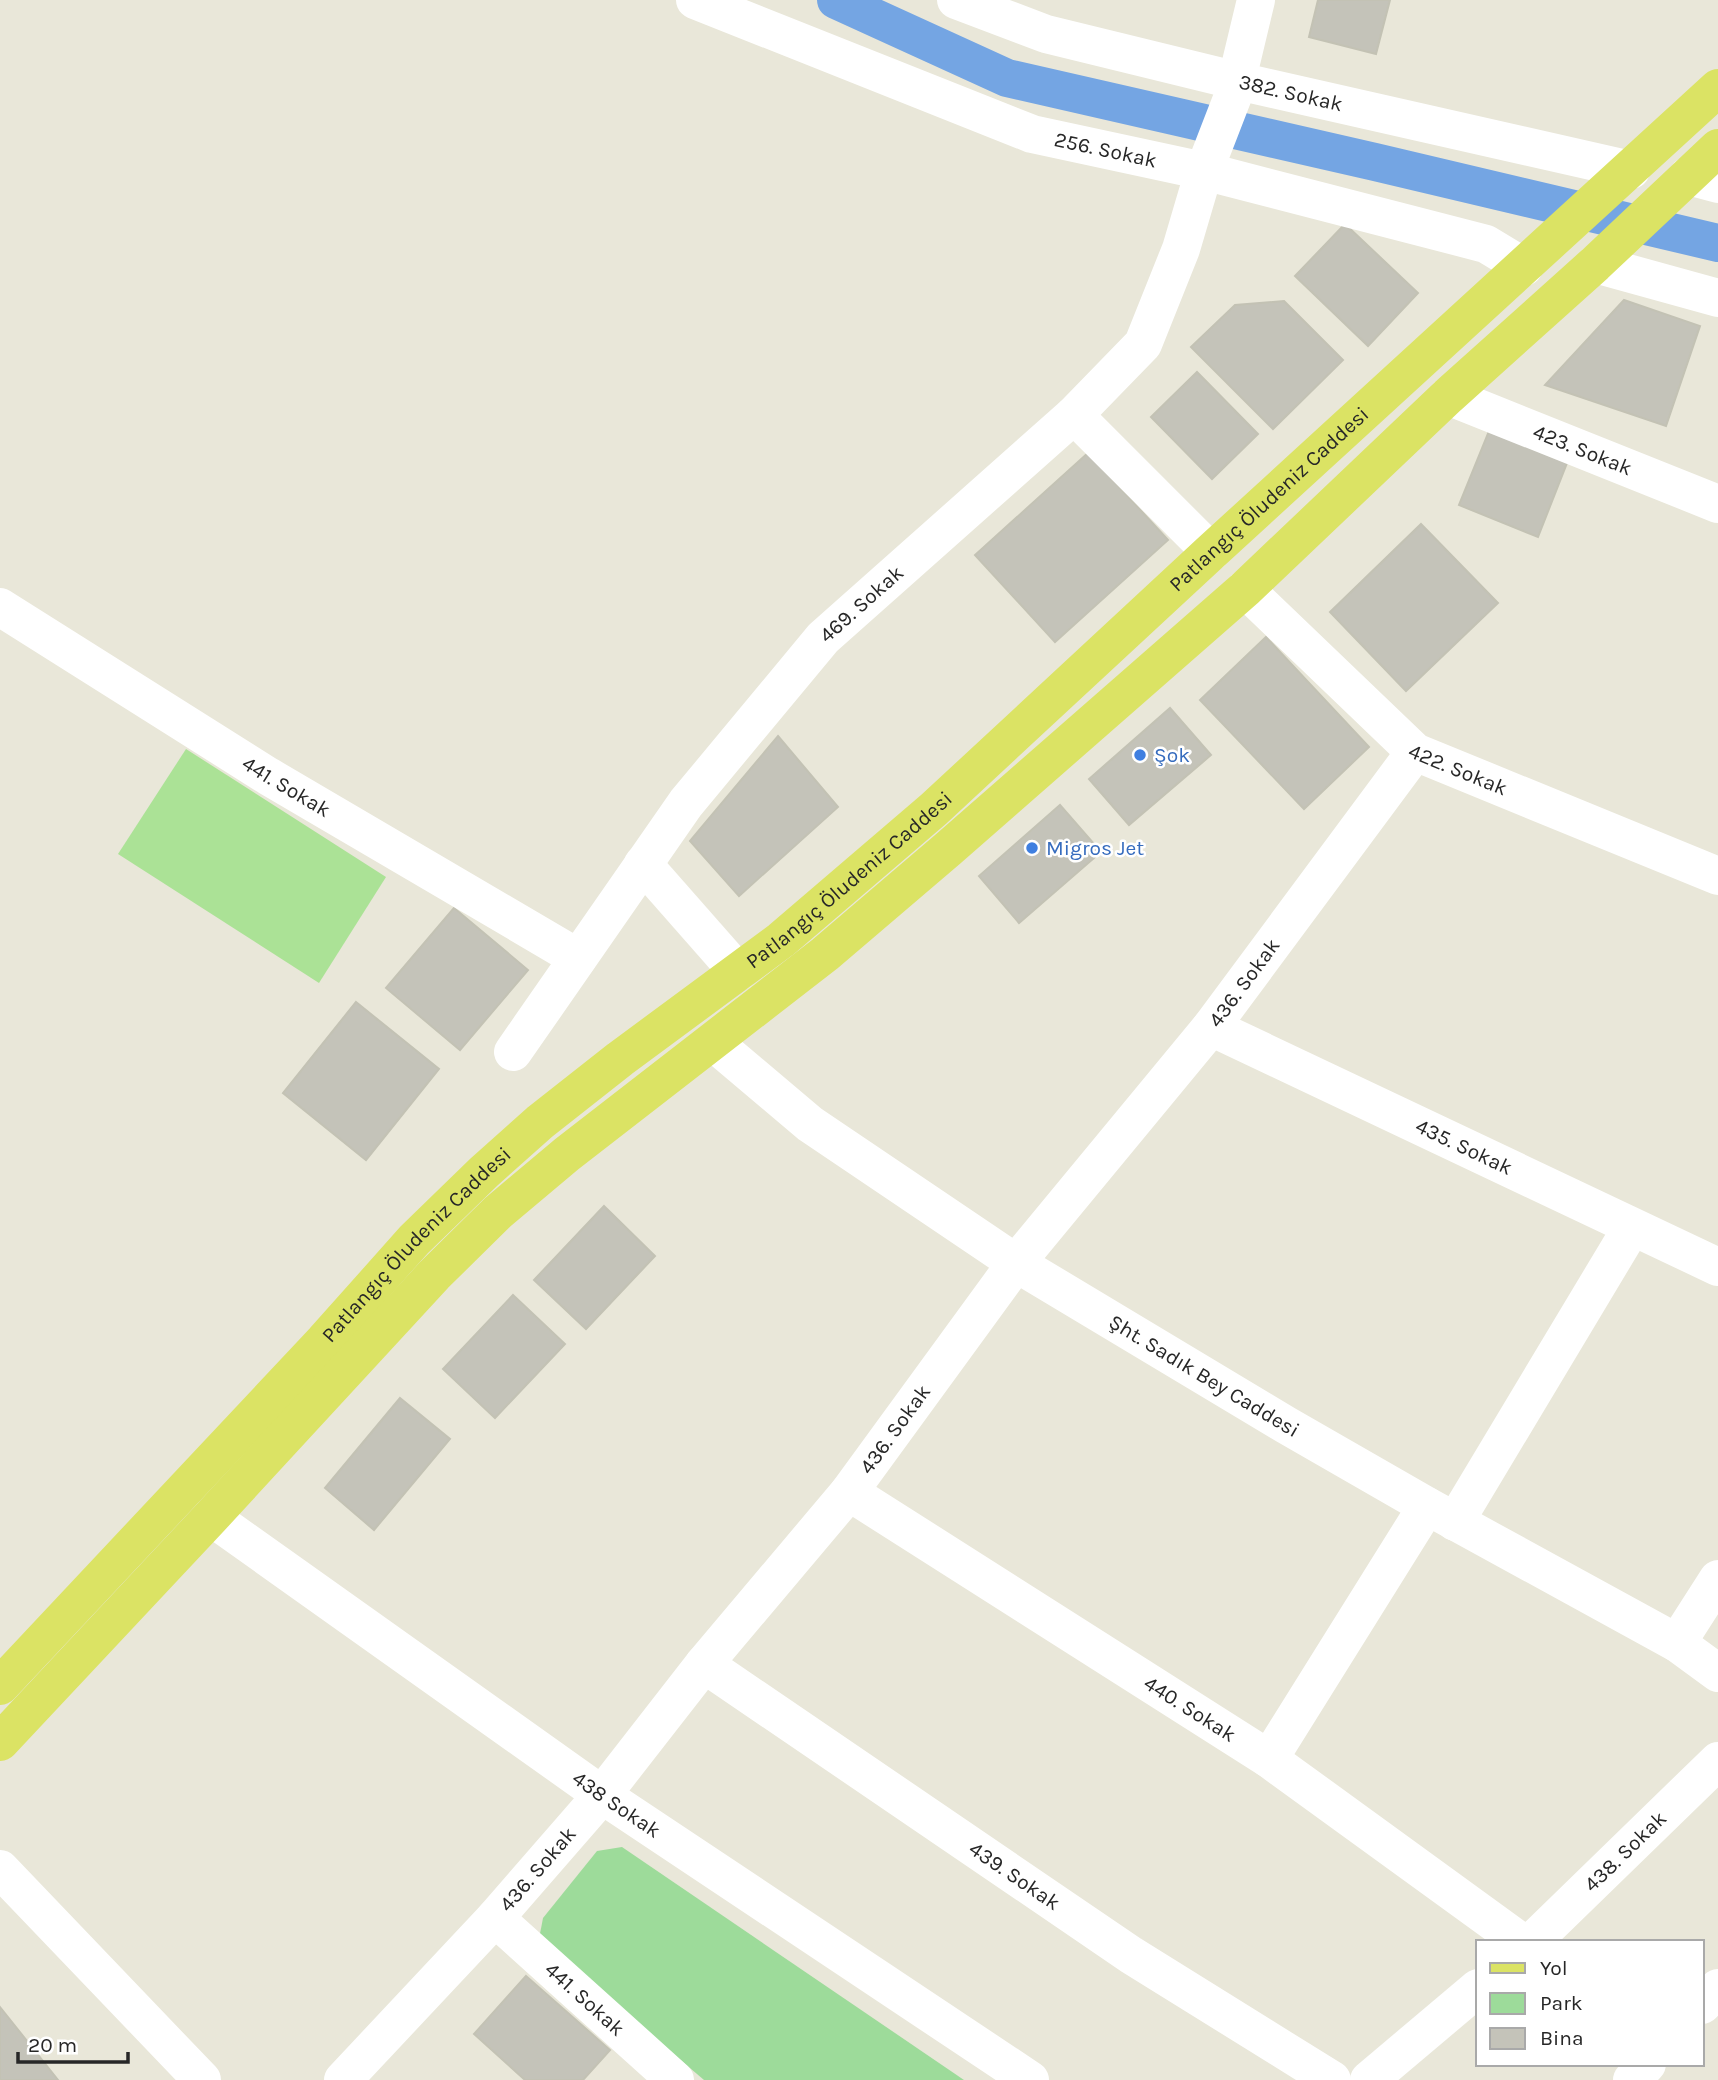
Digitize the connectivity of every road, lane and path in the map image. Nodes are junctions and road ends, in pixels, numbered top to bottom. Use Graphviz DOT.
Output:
graph roads {
  1 [pos="695,0"];
  2 [pos="956,0"];
  3 [pos="1256,0"];
  4 [pos="1235,88"];
  5 [pos="1718,88"];
  6 [pos="1718,149"];
  7 [pos="1207,164"];
  8 [pos="1622,178"];
  9 [pos="1694,183"];
  10 [pos="1601,258"];
  11 [pos="1524,267"];
  12 [pos="1718,298"];
  13 [pos="1448,396"];
  14 [pos="1074,415"];
  15 [pos="1718,504"];
  16 [pos="1211,552"];
  17 [pos="1245,589"];
  18 [pos="0,607"];
  19 [pos="1415,752"];
  20 [pos="643,864"];
  21 [pos="1718,876"];
  22 [pos="578,958"];
  23 [pos="738,972"];
  24 [pos="1211,1027"];
  25 [pos="713,1042"];
  26 [pos="513,1052"];
  27 [pos="1632,1227"];
  28 [pos="1016,1263"];
  29 [pos="1718,1267"];
  30 [pos="849,1492"];
  31 [pos="1441,1514"];
  32 [pos="211,1517"];
  33 [pos="1718,1579"];
  34 [pos="1677,1643"];
  35 [pos="704,1664"];
  36 [pos="1718,1673"];
  37 [pos="0,1686"];
  38 [pos="0,1742"];
  39 [pos="1269,1759"];
  40 [pos="1718,1761"];
  41 [pos="602,1795"];
  42 [pos="0,1869"];
  43 [pos="495,1918"];
  44 [pos="1518,1940"];
  45 [pos="1534,1940"];
  46 [pos="1718,1988"];
  47 [pos="1476,1990"];
  48 [pos="1704,2003"];
  49 [pos="1645,2066"];
  50 [pos="202,2080"];
  51 [pos="343,2080"];
  52 [pos="675,2080"];
  53 [pos="1030,2080"];
  54 [pos="1332,2080"];
  55 [pos="1369,2080"];
  56 [pos="1632,2080"];
  1 -- 7 [label="street, 256. Sokak"];
  2 -- 4 [label="street, 382. Sokak"];
  3 -- 4 [label="street, 469. Sokak"];
  4 -- 7 [label="street, 469. Sokak"];
  4 -- 8 [label="street, 382. Sokak"];
  5 -- 8 [label="main road, Patlangıç Öludeniz Caddesi"];
  6 -- 9 [label="main road, Patlangıç Öludeniz Caddesi"];
  7 -- 11 [label="street, 256. Sokak"];
  7 -- 14 [label="street, 469. Sokak"];
  8 -- 11 [label="main road, Patlangıç Öludeniz Caddesi"];
  9 -- 10 [label="main road, Patlangıç Öludeniz Caddesi"];
  10 -- 12 [label="street"];
  10 -- 13 [label="main road, Patlangıç Öludeniz Caddesi"];
  11 -- 16 [label="main road, Patlangıç Öludeniz Caddesi"];
  13 -- 15 [label="street, 423. Sokak"];
  13 -- 17 [label="main road, Patlangıç Öludeniz Caddesi"];
  14 -- 16 [label="street"];
  14 -- 20 [label="street, 469. Sokak"];
  16 -- 23 [label="main road, Patlangıç Öludeniz Caddesi"];
  17 -- 19 [label="street, 422. Sokak"];
  17 -- 25 [label="main road, Patlangıç Öludeniz Caddesi"];
  18 -- 22 [label="street, 441. Sokak"];
  19 -- 21 [label="street, 422. Sokak"];
  19 -- 24 [label="street, 436. Sokak"];
  20 -- 22 [label="street, 469. Sokak"];
  20 -- 23 [label="street"];
  22 -- 26 [label="street, 469. Sokak"];
  23 -- 37 [label="main road, Patlangıç Öludeniz Caddesi"];
  24 -- 27 [label="street, 435. Sokak"];
  24 -- 28 [label="street, 436. Sokak"];
  25 -- 28 [label="street, Şht. Sadık Bey Caddesi"];
  25 -- 32 [label="main road, Patlangıç Öludeniz Caddesi"];
  27 -- 29 [label="street, 435. Sokak"];
  27 -- 31 [label="street"];
  28 -- 30 [label="street, 436. Sokak"];
  28 -- 31 [label="street, Şht. Sadık Bey Caddesi"];
  30 -- 35 [label="street, 436. Sokak"];
  30 -- 39 [label="street, 440. Sokak"];
  31 -- 34 [label="street, Şht. Sadık Bey Caddesi"];
  31 -- 39 [label="street"];
  32 -- 38 [label="main road, Patlangıç Öludeniz Caddesi"];
  32 -- 41 [label="street, 438 Sokak"];
  33 -- 34 [label="street"];
  34 -- 36 [label="street, Şht. Sadık Bey Caddesi"];
  35 -- 41 [label="street, 436. Sokak"];
  35 -- 54 [label="street, 439. Sokak"];
  39 -- 44 [label="street, 440. Sokak"];
  40 -- 45 [label="street, 438. Sokak"];
  41 -- 43 [label="street, 436. Sokak"];
  41 -- 53 [label="street, 438 Sokak"];
  42 -- 50 [label="street"];
  43 -- 51 [label="street, 436. Sokak"];
  43 -- 52 [label="street, 441. Sokak"];
  46 -- 48 [label="street"];
  47 -- 55 [label="street"];
  49 -- 56 [label="street"];
}
